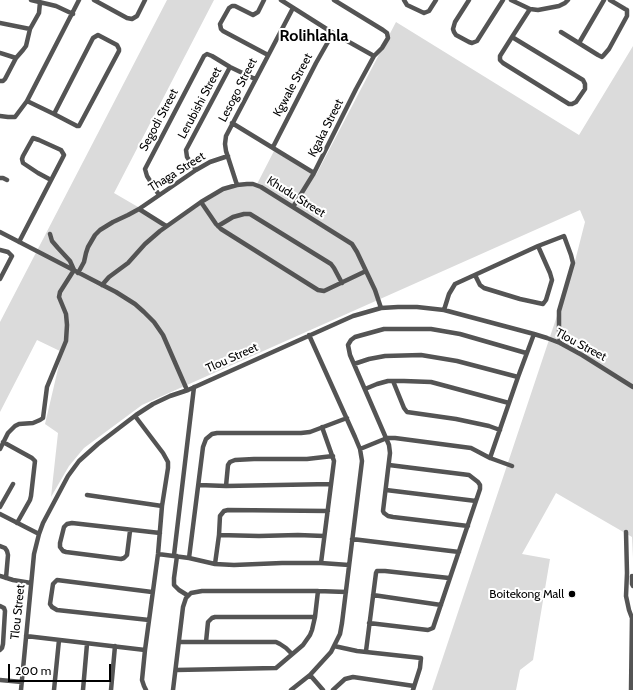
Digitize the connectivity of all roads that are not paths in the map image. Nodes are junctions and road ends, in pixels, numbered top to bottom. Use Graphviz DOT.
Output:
graph roads {
  1 [pos="31,0"];
  2 [pos="80,0"];
  3 [pos="94,0"];
  4 [pos="145,0"];
  5 [pos="264,0"];
  6 [pos="280,0"];
  7 [pos="334,0"];
  8 [pos="404,0"];
  9 [pos="436,0"];
  10 [pos="469,0"];
  11 [pos="503,0"];
  12 [pos="511,0"];
  13 [pos="568,0"];
  14 [pos="604,0"];
  15 [pos="610,0"];
  16 [pos="40,2"];
  17 [pos="293,8"];
  18 [pos="530,9"];
  19 [pos="73,14"];
  20 [pos="0,23"];
  21 [pos="30,29"];
  22 [pos="561,32"];
  23 [pos="333,33"];
  24 [pos="512,37"];
  25 [pos="579,43"];
  26 [pos="0,53"];
  27 [pos="268,55"];
  28 [pos="374,56"];
  29 [pos="16,58"];
  30 [pos="230,67"];
  31 [pos="255,79"];
  32 [pos="0,81"];
  33 [pos="28,101"];
  34 [pos="54,114"];
  35 [pos="0,116"];
  36 [pos="232,123"];
  37 [pos="273,147"];
  38 [pos="228,156"];
  39 [pos="196,170"];
  40 [pos="314,173"];
  41 [pos="0,178"];
  42 [pos="7,180"];
  43 [pos="51,180"];
  44 [pos="237,185"];
  45 [pos="159,195"];
  46 [pos="202,202"];
  47 [pos="293,207"];
  48 [pos="139,209"];
  49 [pos="166,226"];
  50 [pos="218,226"];
  51 [pos="0,232"];
  52 [pos="50,234"];
  53 [pos="19,242"];
  54 [pos="538,246"];
  55 [pos="0,250"];
  56 [pos="76,271"];
  57 [pos="366,271"];
  58 [pos="475,275"];
  59 [pos="0,279"];
  60 [pos="342,283"];
  61 [pos="102,285"];
  62 [pos="381,308"];
  63 [pos="444,310"];
  64 [pos="534,334"];
  65 [pos="310,335"];
  66 [pos="560,343"];
  67 [pos="526,353"];
  68 [pos="354,364"];
  69 [pos="518,377"];
  70 [pos="393,381"];
  71 [pos="194,387"];
  72 [pos="633,387"];
  73 [pos="365,389"];
  74 [pos="187,390"];
  75 [pos="509,403"];
  76 [pos="135,416"];
  77 [pos="347,418"];
  78 [pos="322,427"];
  79 [pos="500,430"];
  80 [pos="387,438"];
  81 [pos="3,442"];
  82 [pos="0,448"];
  83 [pos="360,449"];
  84 [pos="333,456"];
  85 [pos="490,458"];
  86 [pos="389,465"];
  87 [pos="512,466"];
  88 [pos="12,484"];
  89 [pos="331,484"];
  90 [pos="199,485"];
  91 [pos="226,486"];
  92 [pos="386,490"];
  93 [pos="86,495"];
  94 [pos="476,501"];
  95 [pos="162,506"];
  96 [pos="0,507"];
  97 [pos="328,511"];
  98 [pos="0,514"];
  99 [pos="18,523"];
  100 [pos="468,526"];
  101 [pos="130,531"];
  102 [pos="626,532"];
  103 [pos="160,533"];
  104 [pos="39,534"];
  105 [pos="219,536"];
  106 [pos="324,536"];
  107 [pos="352,539"];
  108 [pos="0,546"];
  109 [pos="459,552"];
  110 [pos="158,554"];
  111 [pos="175,555"];
  112 [pos="189,558"];
  113 [pos="321,563"];
  114 [pos="215,564"];
  115 [pos="349,565"];
  116 [pos="0,576"];
  117 [pos="632,576"];
  118 [pos="6,578"];
  119 [pos="449,578"];
  120 [pos="31,583"];
  121 [pos="627,586"];
  122 [pos="633,587"];
  123 [pos="318,591"];
  124 [pos="152,592"];
  125 [pos="346,592"];
  126 [pos="187,595"];
  127 [pos="373,595"];
  128 [pos="441,605"];
  129 [pos="0,606"];
  130 [pos="632,615"];
  131 [pos="315,617"];
  132 [pos="149,620"];
  133 [pos="369,624"];
  134 [pos="26,636"];
  135 [pos="59,640"];
  136 [pos="179,642"];
  137 [pos="206,642"];
  138 [pos="87,644"];
  139 [pos="115,646"];
  140 [pos="334,646"];
  141 [pos="0,650"];
  142 [pos="145,650"];
  143 [pos="366,651"];
  144 [pos="292,654"];
  145 [pos="176,670"];
  146 [pos="310,675"];
  147 [pos="0,680"];
  148 [pos="22,682"];
  149 [pos="413,688"];
  150 [pos="21,690"];
  151 [pos="54,690"];
  152 [pos="83,690"];
  153 [pos="111,690"];
  154 [pos="146,690"];
  155 [pos="173,690"];
  156 [pos="291,690"];
  157 [pos="323,690"];
  158 [pos="333,690"];
  159 [pos="631,690"];
  1 -- 16 [label="street"];
  2 -- 19 [label="street"];
  3 -- 4 [label="street"];
  5 -- 27 [label="street"];
  6 -- 17 [label="street"];
  7 -- 28 [label="street, Kgaka Street"];
  8 -- 9 [label="street"];
  10 -- 11 [label="street"];
  12 -- 18 [label="street"];
  13 -- 18 [label="street"];
  14 -- 25 [label="street"];
  15 -- 25 [label="street"];
  16 -- 19 [label="street"];
  16 -- 21 [label="street"];
  17 -- 23 [label="street"];
  17 -- 27 [label="street, Lesogo Street"];
  18 -- 24 [label="street"];
  19 -- 33 [label="street"];
  20 -- 21 [label="street"];
  21 -- 29 [label="street"];
  22 -- 25 [label="street"];
  23 -- 28 [label="street"];
  23 -- 37 [label="street, Kgwale Street"];
  24 -- 24 [label="street"];
  26 -- 29 [label="street"];
  27 -- 31 [label="street, Lesogo Street"];
  28 -- 40 [label="street, Kgaka Street"];
  29 -- 32 [label="street"];
  30 -- 31 [label="street"];
  30 -- 39 [label="street, Lerubishi Street"];
  30 -- 45 [label="street, Segodi Street"];
  31 -- 36 [label="street, Lesogo Street"];
  33 -- 34 [label="street"];
  33 -- 35 [label="street"];
  34 -- 34 [label="street"];
  36 -- 37 [label="street"];
  36 -- 38 [label="street, Lesogo Street"];
  37 -- 40 [label="street"];
  38 -- 39 [label="street, Thaga Street"];
  38 -- 44 [label="street, Lesogo Street"];
  39 -- 45 [label="street, Thaga Street"];
  40 -- 47 [label="street, Kgaka Street"];
  41 -- 42 [label="street"];
  43 -- 43 [label="street"];
  43 -- 53 [label="street"];
  44 -- 46 [label="street, Khudu Street"];
  44 -- 47 [label="street, Khudu Street"];
  45 -- 48 [label="street, Thaga Street"];
  46 -- 49 [label="street, Khudu Street"];
  46 -- 50 [label="street"];
  47 -- 57 [label="street, Khudu Street"];
  48 -- 49 [label="street"];
  48 -- 56 [label="street, Thaga Street"];
  49 -- 61 [label="street, Khudu Street"];
  50 -- 60 [label="street"];
  50 -- 60 [label="street"];
  51 -- 53 [label="street"];
  52 -- 56 [label="street"];
  53 -- 56 [label="street"];
  54 -- 58 [label="street"];
  54 -- 58 [label="street"];
  54 -- 66 [label="street"];
  55 -- 59 [label="street"];
  56 -- 61 [label="street"];
  56 -- 81 [label="street"];
  57 -- 60 [label="street"];
  57 -- 62 [label="street, Khudu Street"];
  58 -- 63 [label="street"];
  61 -- 74 [label="street"];
  62 -- 63 [label="street, Tlou Street"];
  62 -- 65 [label="street, Tlou Street"];
  63 -- 64 [label="street, Tlou Street"];
  64 -- 66 [label="street, Tlou Street"];
  64 -- 67 [label="street"];
  65 -- 71 [label="street, Tlou Street"];
  65 -- 77 [label="street"];
  66 -- 72 [label="street, Tlou Street"];
  67 -- 68 [label="street"];
  67 -- 69 [label="street"];
  68 -- 69 [label="street"];
  68 -- 73 [label="street"];
  69 -- 75 [label="street"];
  70 -- 73 [label="street"];
  70 -- 75 [label="street"];
  70 -- 79 [label="street"];
  71 -- 74 [label="street, Tlou Street"];
  71 -- 111 [label="street"];
  73 -- 80 [label="street"];
  74 -- 76 [label="street, Tlou Street"];
  75 -- 79 [label="street"];
  76 -- 95 [label="street"];
  76 -- 104 [label="street, Tlou Street"];
  77 -- 78 [label="street"];
  77 -- 83 [label="street"];
  78 -- 84 [label="street"];
  78 -- 90 [label="street"];
  79 -- 85 [label="street"];
  80 -- 83 [label="street"];
  80 -- 85 [label="street"];
  80 -- 86 [label="street"];
  81 -- 82 [label="street"];
  81 -- 99 [label="street"];
  83 -- 107 [label="street"];
  84 -- 89 [label="street"];
  84 -- 91 [label="street"];
  85 -- 87 [label="street"];
  86 -- 92 [label="street"];
  86 -- 94 [label="street"];
  88 -- 96 [label="street"];
  89 -- 91 [label="street"];
  89 -- 97 [label="street"];
  90 -- 91 [label="street"];
  90 -- 112 [label="street"];
  92 -- 94 [label="street"];
  92 -- 100 [label="street"];
  93 -- 95 [label="street"];
  94 -- 100 [label="street"];
  95 -- 103 [label="street"];
  97 -- 105 [label="street"];
  97 -- 106 [label="street"];
  98 -- 99 [label="street"];
  99 -- 104 [label="street"];
  100 -- 109 [label="street"];
  101 -- 101 [label="street"];
  101 -- 103 [label="street"];
  102 -- 121 [label="street"];
  103 -- 110 [label="street"];
  104 -- 120 [label="street, Tlou Street"];
  105 -- 106 [label="street"];
  105 -- 114 [label="street"];
  106 -- 113 [label="street"];
  107 -- 109 [label="street"];
  107 -- 115 [label="street"];
  108 -- 118 [label="street"];
  109 -- 119 [label="street"];
  110 -- 111 [label="street"];
  110 -- 124 [label="street"];
  111 -- 112 [label="street"];
  111 -- 126 [label="street"];
  112 -- 114 [label="street"];
  113 -- 114 [label="street"];
  113 -- 115 [label="street"];
  115 -- 125 [label="street"];
  116 -- 118 [label="street"];
  117 -- 122 [label="street"];
  118 -- 120 [label="street"];
  119 -- 127 [label="street"];
  119 -- 128 [label="street"];
  120 -- 134 [label="street, Tlou Street"];
  121 -- 122 [label="street"];
  121 -- 130 [label="street"];
  123 -- 125 [label="street"];
  123 -- 126 [label="street"];
  123 -- 131 [label="street"];
  124 -- 132 [label="street"];
  124 -- 132 [label="street"];
  125 -- 140 [label="street"];
  126 -- 136 [label="street"];
  127 -- 128 [label="street"];
  127 -- 133 [label="street"];
  128 -- 133 [label="street"];
  129 -- 141 [label="street"];
  130 -- 159 [label="street"];
  131 -- 137 [label="street"];
  131 -- 144 [label="street"];
  132 -- 142 [label="street"];
  133 -- 143 [label="street"];
  134 -- 135 [label="street"];
  134 -- 148 [label="street, Tlou Street"];
  135 -- 138 [label="street"];
  135 -- 151 [label="street"];
  136 -- 137 [label="street"];
  136 -- 145 [label="street"];
  137 -- 144 [label="street"];
  138 -- 139 [label="street"];
  138 -- 152 [label="street"];
  139 -- 142 [label="street"];
  139 -- 153 [label="street"];
  140 -- 143 [label="street"];
  140 -- 146 [label="street"];
  142 -- 154 [label="street"];
  143 -- 149 [label="street"];
  144 -- 145 [label="street"];
  145 -- 155 [label="street"];
  146 -- 156 [label="street"];
  146 -- 157 [label="street"];
  147 -- 148 [label="street"];
  148 -- 150 [label="street, Tlou Street"];
  149 -- 158 [label="street"];
}
